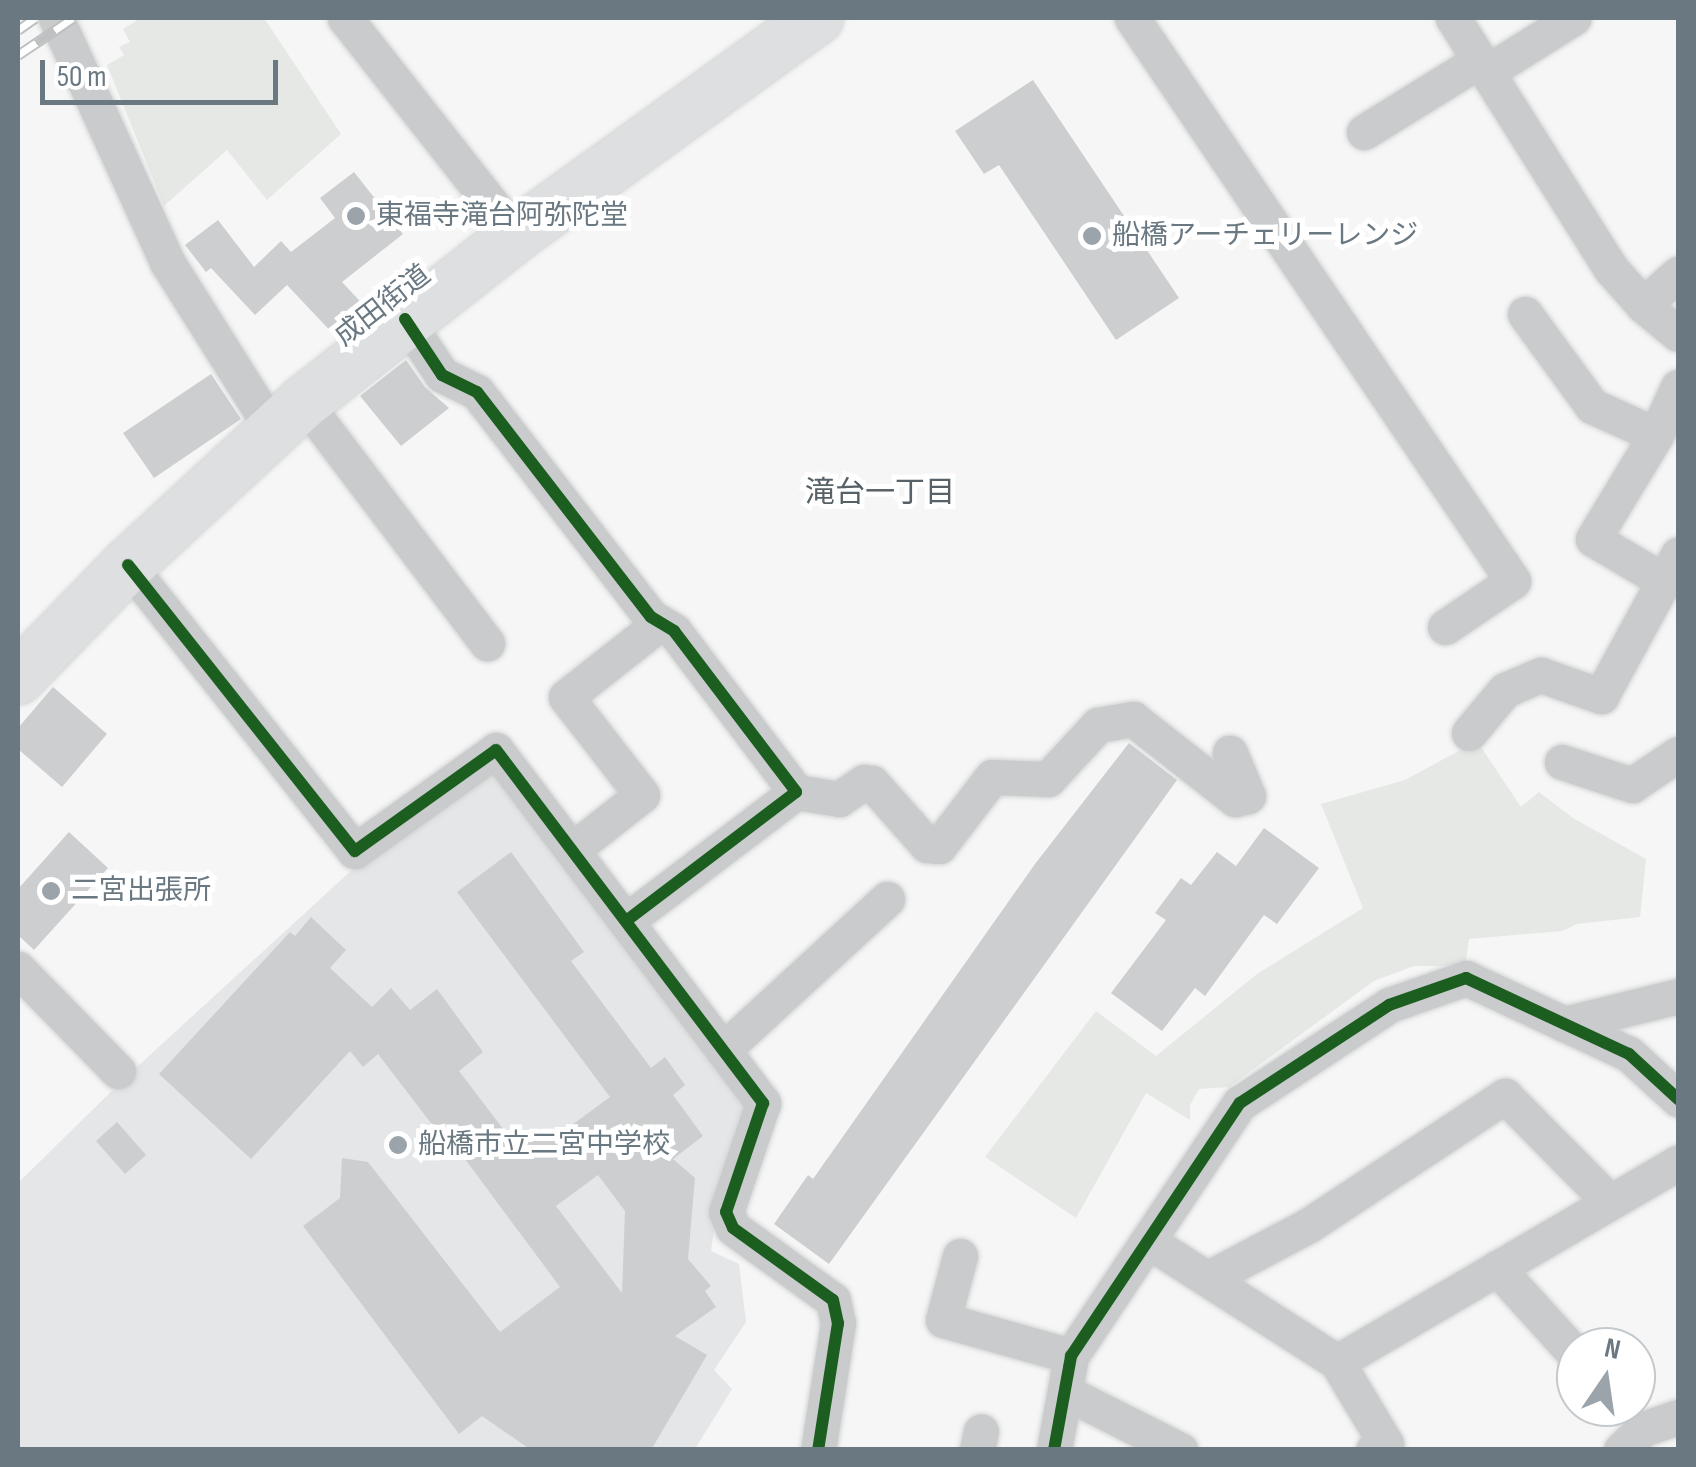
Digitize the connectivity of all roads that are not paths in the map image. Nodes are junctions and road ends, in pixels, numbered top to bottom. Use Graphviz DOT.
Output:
graph roads {
  1 [pos="56,18"];
  2 [pos="346,18"];
  3 [pos="817,18"];
  4 [pos="1132,18"];
  5 [pos="1453,18"];
  6 [pos="1573,18"];
  7 [pos="1484,66"];
  8 [pos="1364,132"];
  9 [pos="516,235"];
  10 [pos="1678,274"];
  11 [pos="1643,305"];
  12 [pos="1525,314"];
  13 [pos="405,319"];
  14 [pos="1678,334"];
  15 [pos="1678,387"];
  16 [pos="288,416"];
  17 [pos="1656,436"];
  18 [pos="128,566"];
  19 [pos="1671,568"];
  20 [pos="660,622"];
  21 [pos="1445,627"];
  22 [pos="487,643"];
  23 [pos="18,678"];
  24 [pos="1469,733"];
  25 [pos="1230,753"];
  26 [pos="1678,754"];
  27 [pos="1562,762"];
  28 [pos="796,792"];
  29 [pos="572,850"];
  30 [pos="886,899"];
  31 [pos="626,921"];
  32 [pos="18,969"];
  33 [pos="1678,996"];
  34 [pos="1564,1024"];
  35 [pos="723,1050"];
  36 [pos="118,1071"];
  37 [pos="1678,1099"];
  38 [pos="1678,1163"];
  39 [pos="1610,1202"];
  40 [pos="1148,1241"];
  41 [pos="960,1256"];
  42 [pos="1498,1268"];
  43 [pos="1210,1278"];
  44 [pos="1556,1332"];
  45 [pos="1071,1356"];
  46 [pos="1337,1362"];
  47 [pos="1066,1392"];
  48 [pos="1678,1417"];
  49 [pos="1629,1428"];
  50 [pos="818,1450"];
  51 [pos="1054,1450"];
  52 [pos="1180,1450"];
  53 [pos="1373,1450"];
  1 -- 16 [label="street"];
  2 -- 9 [label="street"];
  3 -- 9 [label="highway, 成田街道"];
  4 -- 21 [label="street"];
  5 -- 7 [label="street"];
  6 -- 7 [label="street"];
  7 -- 8 [label="street"];
  7 -- 11 [label="street"];
  9 -- 13 [label="highway, 成田街道"];
  10 -- 11 [label="street"];
  11 -- 14 [label="street"];
  12 -- 17 [label="street"];
  13 -- 16 [label="highway, 成田街道"];
  13 -- 20 [label="street"];
  15 -- 17 [label="street"];
  16 -- 18 [label="highway, 成田街道"];
  16 -- 22 [label="street"];
  17 -- 19 [label="street"];
  18 -- 23 [label="highway, 成田街道"];
  18 -- 29 [label="street"];
  19 -- 24 [label="street"];
  20 -- 28 [label="street"];
  20 -- 29 [label="street"];
  25 -- 28 [label="street"];
  26 -- 27 [label="street"];
  28 -- 31 [label="street"];
  29 -- 31 [label="street"];
  30 -- 35 [label="street"];
  31 -- 35 [label="street"];
  32 -- 36 [label="street"];
  33 -- 34 [label="street"];
  34 -- 37 [label="street"];
  34 -- 40 [label="street"];
  35 -- 50 [label="street"];
  38 -- 39 [label="street"];
  39 -- 42 [label="street"];
  39 -- 43 [label="street"];
  40 -- 43 [label="street"];
  40 -- 45 [label="street"];
  41 -- 45 [label="street"];
  42 -- 44 [label="street"];
  42 -- 46 [label="street"];
  43 -- 46 [label="street"];
  45 -- 47 [label="street"];
  46 -- 53 [label="street"];
  47 -- 51 [label="street"];
  47 -- 52 [label="street"];
  48 -- 49 [label="street"];
}
